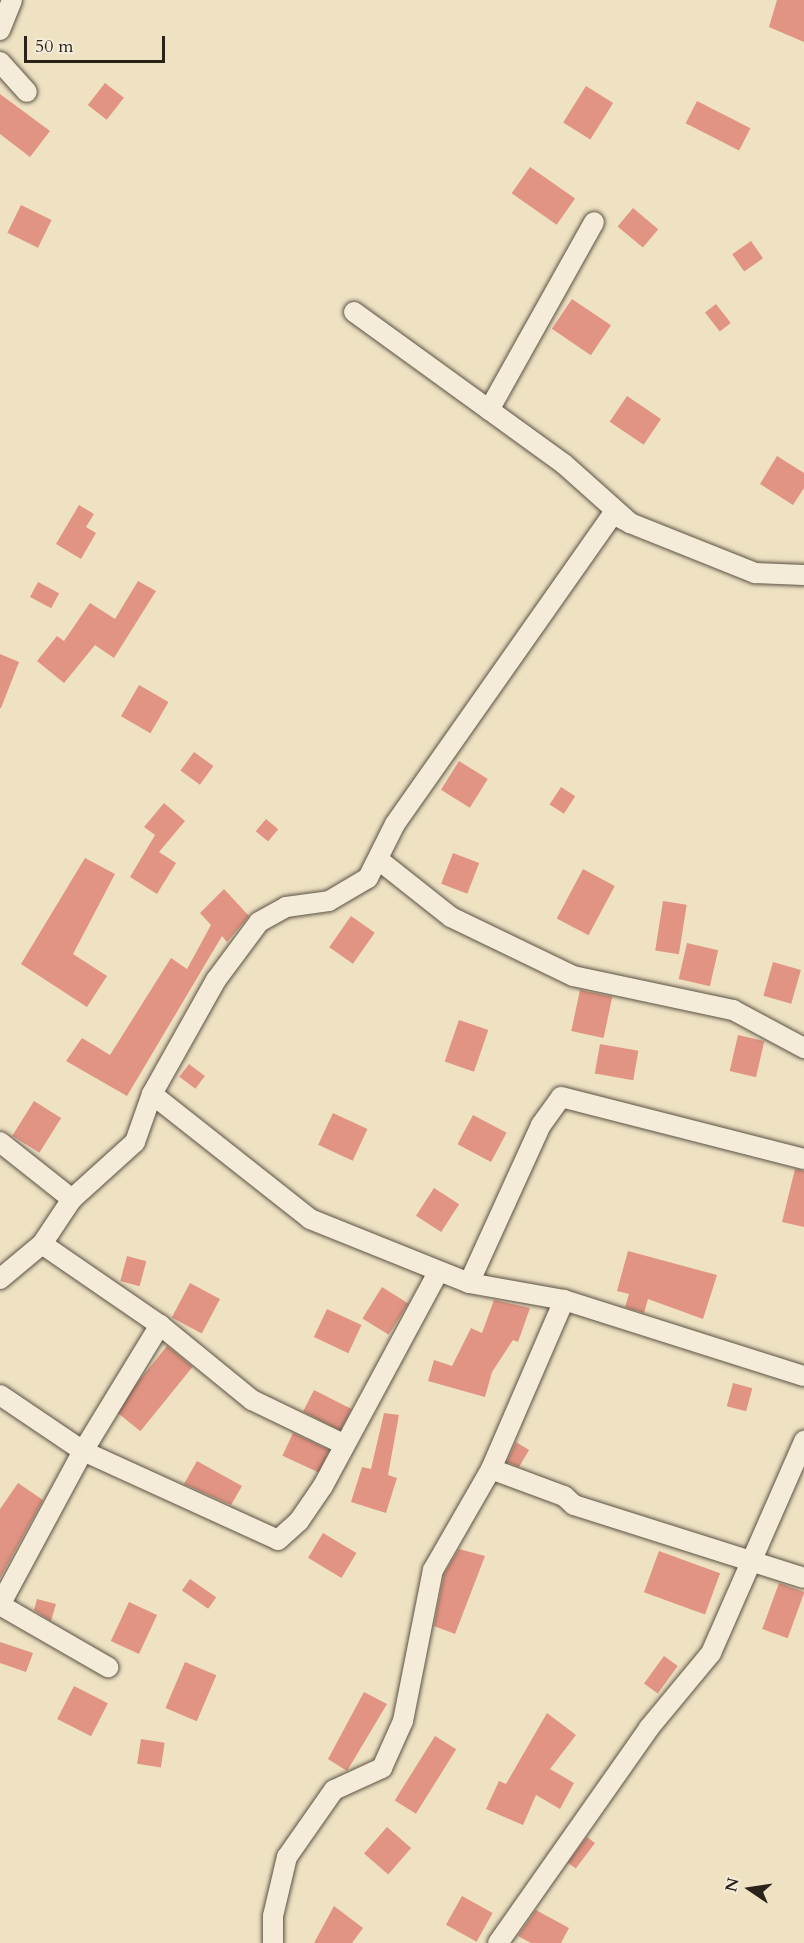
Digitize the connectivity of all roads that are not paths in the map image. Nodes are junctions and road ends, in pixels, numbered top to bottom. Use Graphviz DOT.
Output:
graph roads {
  1 [pos="12,0"];
  2 [pos="0,30"];
  3 [pos="0,62"];
  4 [pos="27,92"];
  5 [pos="594,222"];
  6 [pos="354,312"];
  7 [pos="489,410"];
  8 [pos="630,523"];
  9 [pos="804,575"];
  10 [pos="379,861"];
  11 [pos="804,1048"];
  12 [pos="152,1094"];
  13 [pos="0,1142"];
  14 [pos="804,1159"];
  15 [pos="72,1199"];
  16 [pos="42,1244"];
  17 [pos="437,1274"];
  18 [pos="0,1278"];
  19 [pos="469,1283"];
  20 [pos="564,1300"];
  21 [pos="160,1325"];
  22 [pos="804,1376"];
  23 [pos="0,1395"];
  24 [pos="804,1441"];
  25 [pos="341,1443"];
  26 [pos="83,1451"];
  27 [pos="491,1469"];
  28 [pos="752,1563"];
  29 [pos="804,1578"];
  30 [pos="108,1667"];
  31 [pos="273,1943"];
  32 [pos="498,1943"];
  1 -- 2 [label="street"];
  3 -- 4 [label="street"];
  5 -- 7 [label="street"];
  6 -- 7 [label="street"];
  7 -- 8 [label="street"];
  8 -- 9 [label="street"];
  8 -- 10 [label="street"];
  10 -- 11 [label="street"];
  10 -- 12 [label="street"];
  12 -- 15 [label="street"];
  12 -- 17 [label="street"];
  13 -- 15 [label="street"];
  14 -- 19 [label="street"];
  15 -- 16 [label="street"];
  16 -- 18 [label="street"];
  16 -- 21 [label="street"];
  17 -- 19 [label="street"];
  17 -- 25 [label="street"];
  19 -- 20 [label="street"];
  20 -- 22 [label="street"];
  20 -- 27 [label="street"];
  21 -- 25 [label="street"];
  21 -- 26 [label="street"];
  23 -- 26 [label="street"];
  24 -- 28 [label="street"];
  25 -- 26 [label="street"];
  26 -- 30 [label="street"];
  27 -- 28 [label="street"];
  27 -- 31 [label="street"];
  28 -- 29 [label="street"];
  28 -- 32 [label="street"];
}
